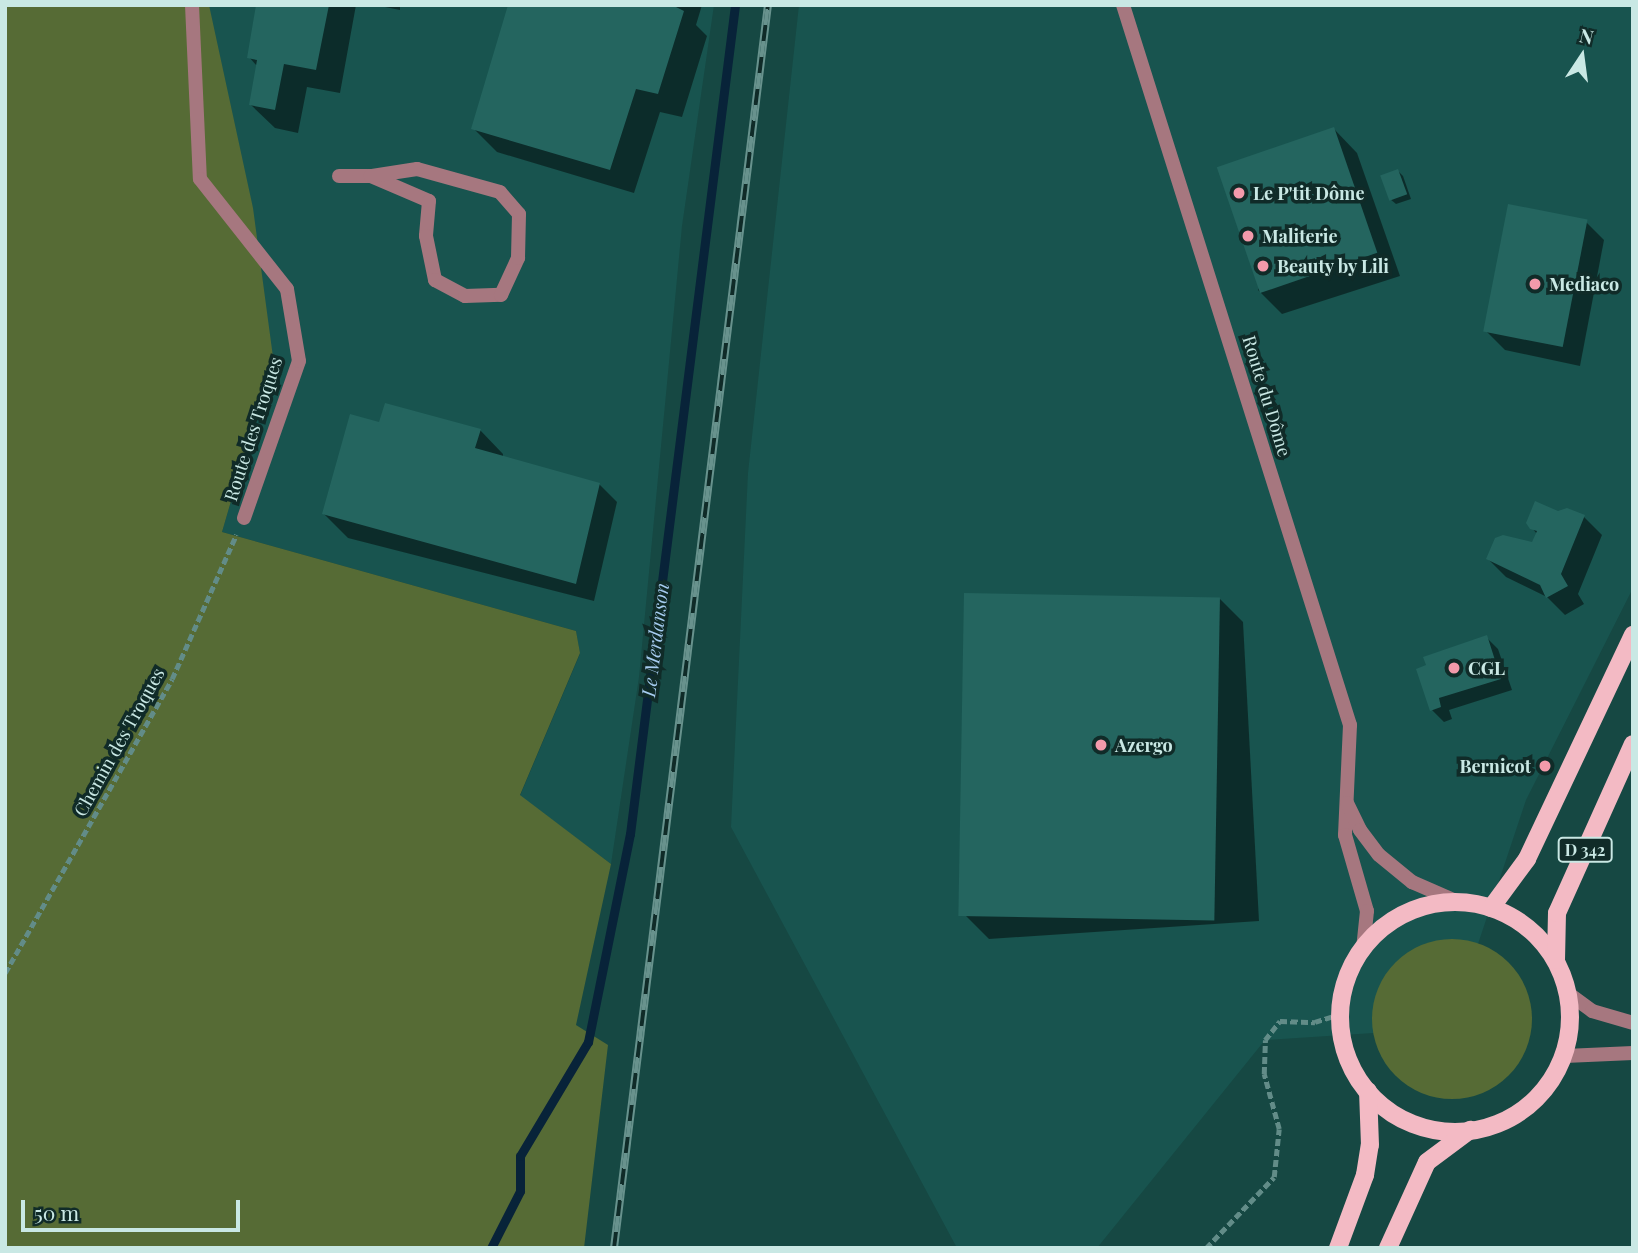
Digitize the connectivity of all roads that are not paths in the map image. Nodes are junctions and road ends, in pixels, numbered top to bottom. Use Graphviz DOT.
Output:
graph roads {
  1 [pos="192,5"];
  2 [pos="1123,5"];
  3 [pos="339,176"];
  4 [pos="371,176"];
  5 [pos="244,518"];
  6 [pos="1633,635"];
  7 [pos="1633,744"];
  8 [pos="1347,803"];
  9 [pos="1457,901"];
  10 [pos="1491,908"];
  11 [pos="1363,947"];
  12 [pos="1556,960"];
  13 [pos="1569,993"];
  14 [pos="1633,1023"];
  15 [pos="1633,1053"];
  16 [pos="1565,1056"];
  17 [pos="1368,1091"];
  18 [pos="1470,1130"];
  19 [pos="1338,1248"];
  20 [pos="1388,1248"];
  1 -- 5 [label="street, Route des Troques"];
  2 -- 8 [label="street, Route du Dôme"];
  3 -- 4 [label="street"];
  4 -- 4 [label="street"];
  6 -- 10 [label="main road, D 342"];
  7 -- 12 [label="main road, D 342"];
  8 -- 9 [label="street, Route du Dôme"];
  8 -- 11 [label="street, Route du Dôme"];
  9 -- 10 [label="main road"];
  9 -- 11 [label="main road"];
  10 -- 12 [label="main road"];
  11 -- 17 [label="main road"];
  12 -- 13 [label="main road"];
  13 -- 14 [label="street"];
  13 -- 16 [label="main road"];
  15 -- 16 [label="street"];
  16 -- 18 [label="main road"];
  17 -- 18 [label="main road"];
  17 -- 19 [label="main road"];
  18 -- 20 [label="main road"];
}
